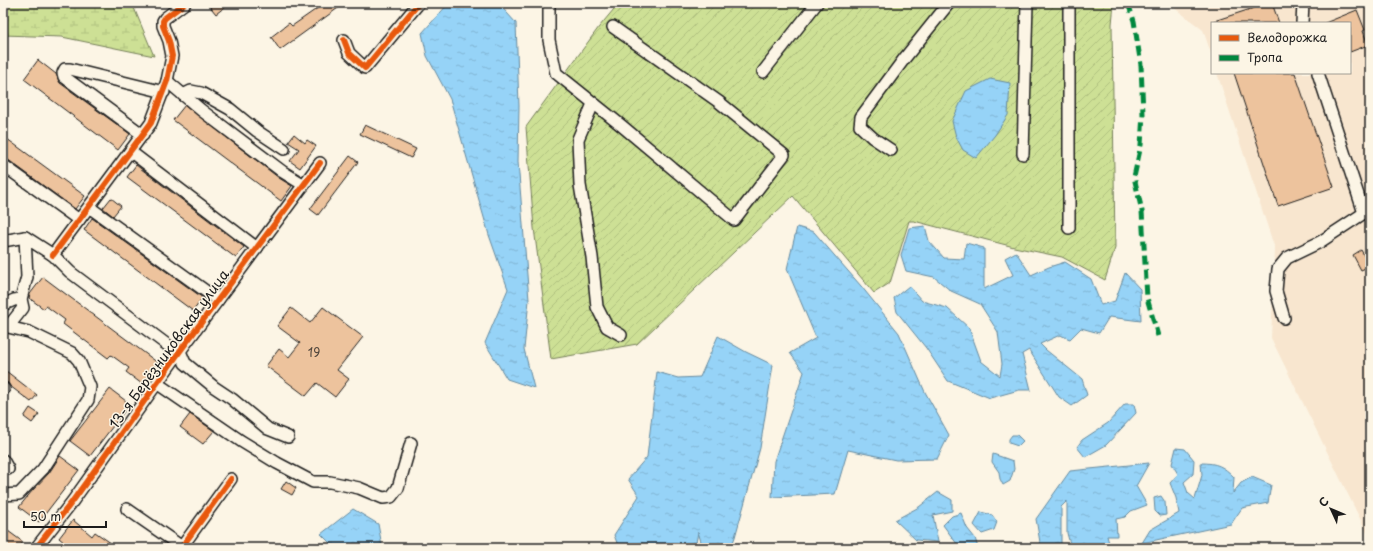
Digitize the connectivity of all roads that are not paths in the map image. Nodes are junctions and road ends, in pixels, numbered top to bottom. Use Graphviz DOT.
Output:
graph roads {
  1 [pos="185,3"];
  2 [pos="419,3"];
  3 [pos="550,3"];
  4 [pos="817,3"];
  5 [pos="949,3"];
  6 [pos="1027,3"];
  7 [pos="1069,3"];
  8 [pos="1305,3"];
  9 [pos="1302,22"];
  10 [pos="613,27"];
  11 [pos="344,40"];
  12 [pos="763,72"];
  13 [pos="1318,74"];
  14 [pos="165,86"];
  15 [pos="183,95"];
  16 [pos="593,104"];
  17 [pos="143,135"];
  18 [pos="284,149"];
  19 [pos="891,150"];
  20 [pos="131,152"];
  21 [pos="1023,154"];
  22 [pos="320,163"];
  23 [pos="3,165"];
  24 [pos="304,185"];
  25 [pos="89,207"];
  26 [pos="1367,211"];
  27 [pos="79,220"];
  28 [pos="1069,228"];
  29 [pos="25,237"];
  30 [pos="3,241"];
  31 [pos="257,248"];
  32 [pos="53,255"];
  33 [pos="21,299"];
  34 [pos="218,300"];
  35 [pos="3,305"];
  36 [pos="1284,318"];
  37 [pos="5,330"];
  38 [pos="621,335"];
  39 [pos="180,351"];
  40 [pos="158,384"];
  41 [pos="288,437"];
  42 [pos="411,443"];
  43 [pos="231,479"];
  44 [pos="3,495"];
  45 [pos="128,509"];
  46 [pos="182,547"];
  47 [pos="36,548"];
  1 -- 14 [label="street"];
  2 -- 11 [label="street"];
  3 -- 16 [label="street"];
  4 -- 12 [label="street"];
  5 -- 19 [label="street"];
  6 -- 21 [label="street"];
  7 -- 28 [label="street"];
  8 -- 9 [label="street"];
  10 -- 16 [label="street"];
  13 -- 26 [label="street"];
  14 -- 15 [label="street"];
  14 -- 17 [label="street"];
  14 -- 17 [label="street"];
  15 -- 18 [label="street"];
  15 -- 24 [label="street"];
  16 -- 38 [label="street"];
  17 -- 20 [label="street"];
  20 -- 25 [label="street"];
  20 -- 31 [label="street"];
  22 -- 24 [label="street, 13-я Берёзниковская улица"];
  23 -- 27 [label="street"];
  24 -- 31 [label="street, 13-я Берёзниковская улица"];
  25 -- 27 [label="street"];
  25 -- 34 [label="street"];
  26 -- 36 [label="street"];
  27 -- 32 [label="street"];
  29 -- 30 [label="street"];
  29 -- 32 [label="street"];
  29 -- 33 [label="street"];
  31 -- 34 [label="street, 13-я Берёзниковская улица"];
  32 -- 39 [label="street"];
  33 -- 35 [label="street"];
  33 -- 37 [label="street"];
  34 -- 39 [label="street, 13-я Берёзниковская улица"];
  37 -- 44 [label="street"];
  39 -- 40 [label="street, 13-я Берёзниковская улица"];
  39 -- 41 [label="street"];
  40 -- 42 [label="street"];
  40 -- 47 [label="street, 13-я Берёзниковская улица"];
  43 -- 46 [label="street"];
  45 -- 46 [label="street"];
}
